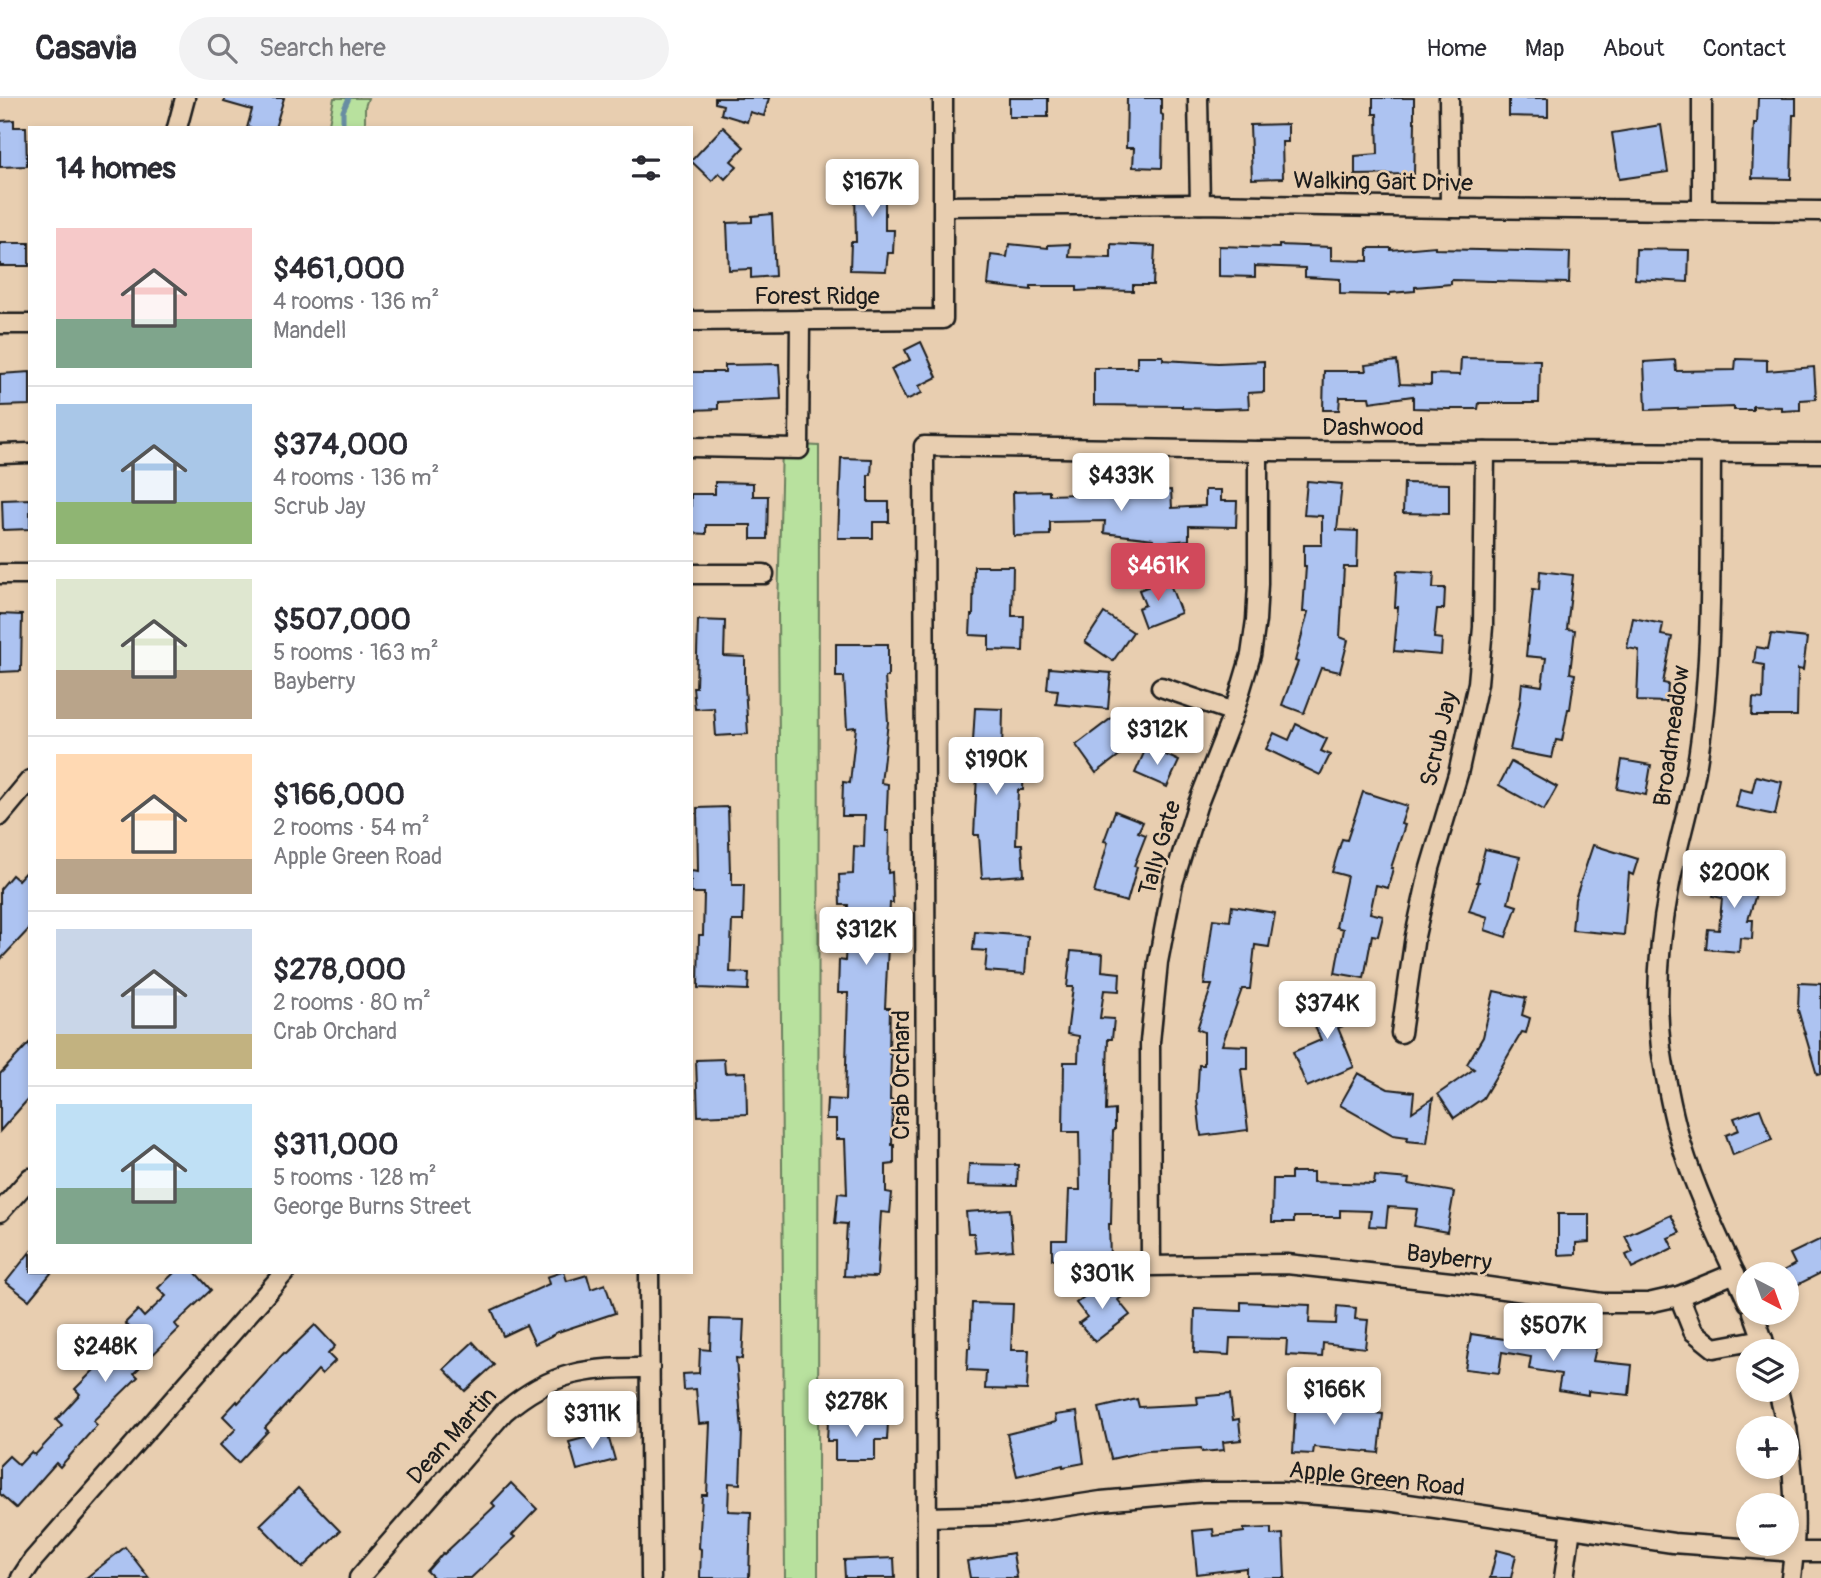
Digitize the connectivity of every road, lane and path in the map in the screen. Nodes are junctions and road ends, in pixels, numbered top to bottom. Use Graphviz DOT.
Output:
graph roads {
  1 [pos="186,98"];
  2 [pos="943,98"];
  3 [pos="1198,98"];
  4 [pos="1449,98"];
  5 [pos="1702,98"];
  6 [pos="178,126"];
  7 [pos="1200,204"];
  8 [pos="944,206"];
  9 [pos="1450,208"];
  10 [pos="1702,210"];
  11 [pos="1821,211"];
  12 [pos="800,320"];
  13 [pos="693,321"];
  14 [pos="0,324"];
  15 [pos="28,324"];
  16 [pos="924,446"];
  17 [pos="693,447"];
  18 [pos="1258,451"];
  19 [pos="1485,452"];
  20 [pos="1711,452"];
  21 [pos="28,453"];
  22 [pos="1821,453"];
  23 [pos="0,454"];
  24 [pos="0,574"];
  25 [pos="28,574"];
  26 [pos="693,574"];
  27 [pos="764,574"];
  28 [pos="1161,687"];
  29 [pos="1234,712"];
  30 [pos="28,782"];
  31 [pos="0,816"];
  32 [pos="1401,1033"];
  33 [pos="28,1180"];
  34 [pos="0,1212"];
  35 [pos="1151,1266"];
  36 [pos="1735,1273"];
  37 [pos="283,1274"];
  38 [pos="649,1274"];
  39 [pos="1679,1296"];
  40 [pos="1736,1347"];
  41 [pos="650,1368"];
  42 [pos="926,1517"];
  43 [pos="1571,1528"];
  44 [pos="1736,1548"];
  45 [pos="1799,1552"];
  46 [pos="1821,1552"];
  47 [pos="1794,1556"];
  48 [pos="21,1578"];
  49 [pos="359,1578"];
  50 [pos="651,1578"];
  51 [pos="927,1578"];
  52 [pos="1564,1578"];
  53 [pos="1791,1578"];
  1 -- 6 [label="street"];
  2 -- 8 [label="street"];
  3 -- 7 [label="street"];
  4 -- 9 [label="street"];
  5 -- 10 [label="street"];
  7 -- 8 [label="street, Walking Gait Drive"];
  7 -- 9 [label="street, Walking Gait Drive"];
  8 -- 12 [label="street, Forest Ridge"];
  9 -- 10 [label="street, Walking Gait Drive"];
  10 -- 11 [label="street, Walking Gait Drive"];
  12 -- 13 [label="street, Forest Ridge"];
  12 -- 17 [label="street"];
  14 -- 15 [label="street"];
  16 -- 18 [label="street, Dashwood"];
  16 -- 42 [label="street, Crab Orchard"];
  18 -- 19 [label="street, Dashwood"];
  18 -- 29 [label="street, Tally Gate"];
  19 -- 20 [label="street, Dashwood"];
  19 -- 32 [label="street, Scrub Jay"];
  20 -- 22 [label="street, Dashwood"];
  20 -- 36 [label="street, Broadmeadow"];
  21 -- 23 [label="street"];
  24 -- 25 [label="street"];
  26 -- 27 [label="street"];
  28 -- 29 [label="street"];
  29 -- 35 [label="street, Tally Gate"];
  30 -- 31 [label="street"];
  33 -- 34 [label="street"];
  35 -- 39 [label="street, Bayberry"];
  36 -- 39 [label="street, Bayberry"];
  37 -- 48 [label="street"];
  38 -- 41 [label="street"];
  39 -- 40 [label="street"];
  41 -- 49 [label="street, Dean Martin"];
  41 -- 50 [label="street"];
  42 -- 43 [label="street, Apple Green Road"];
  42 -- 51 [label="street, Crab Orchard"];
  43 -- 44 [label="street, Apple Green Road"];
  43 -- 52 [label="street"];
  45 -- 46 [label="street, Apple Green Road"];
  47 -- 53 [label="street"];
}
